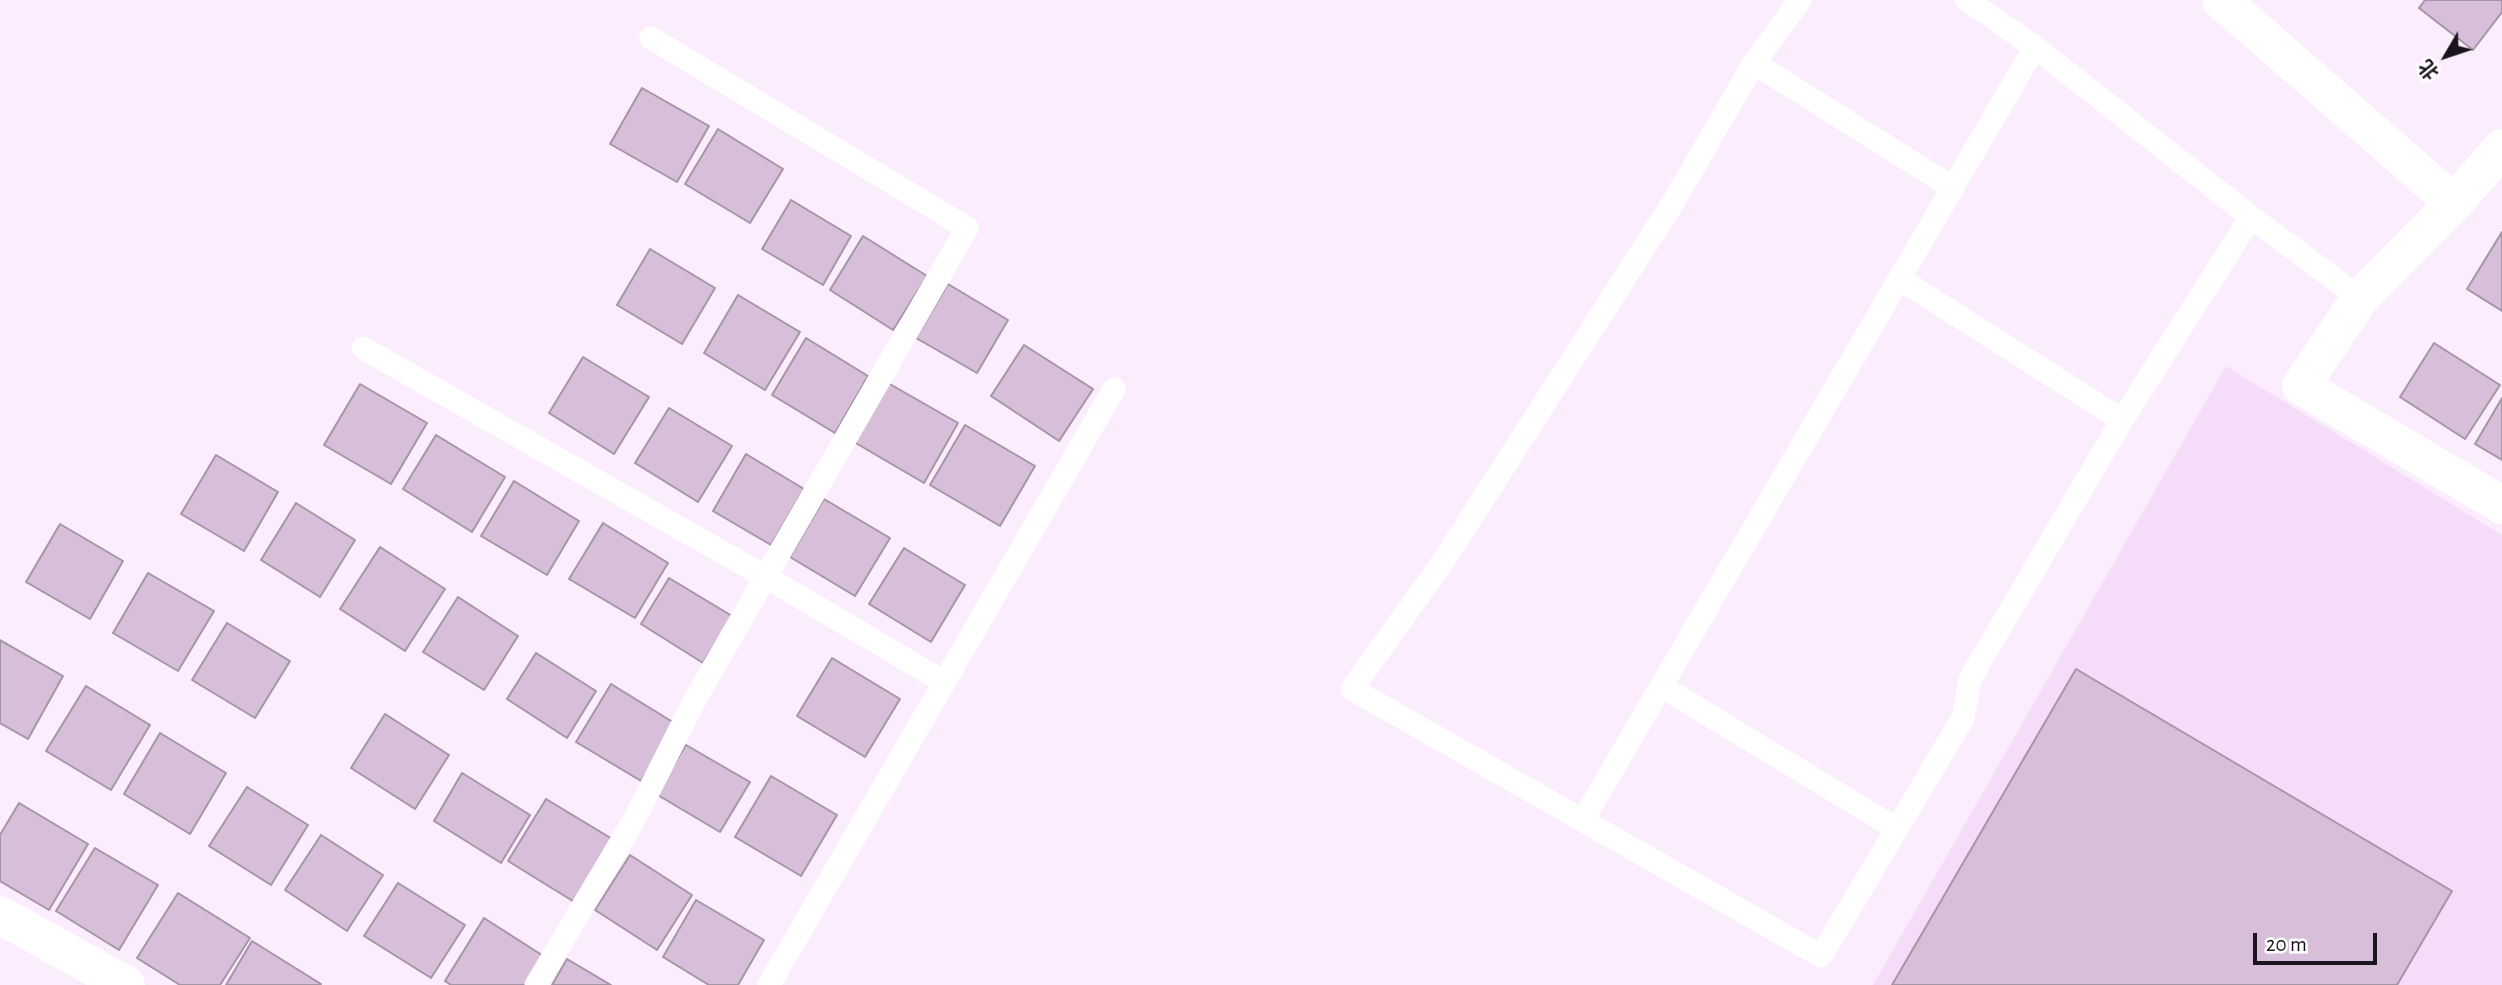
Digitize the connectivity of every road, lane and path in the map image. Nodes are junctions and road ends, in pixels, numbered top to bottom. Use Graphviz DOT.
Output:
graph roads {
  1 [pos="1800,0"];
  2 [pos="1967,0"];
  3 [pos="2221,0"];
  4 [pos="651,38"];
  5 [pos="2035,47"];
  6 [pos="1754,63"];
  7 [pos="2502,148"];
  8 [pos="1953,188"];
  9 [pos="2454,203"];
  10 [pos="2251,217"];
  11 [pos="1900,279"];
  12 [pos="2360,298"];
  13 [pos="363,348"];
  14 [pos="1114,389"];
  15 [pos="2122,420"];
  16 [pos="2502,505"];
  17 [pos="766,577"];
  18 [pos="944,682"];
  19 [pos="1661,686"];
  20 [pos="1583,820"];
  21 [pos="1895,828"];
  22 [pos="0,915"];
  23 [pos="126,985"];
  24 [pos="536,985"];
  25 [pos="769,985"];
  1 -- 6 [label="lane"];
  2 -- 5 [label="lane"];
  3 -- 9 [label="street"];
  4 -- 17 [label="lane"];
  5 -- 8 [label="lane"];
  5 -- 10 [label="lane"];
  6 -- 8 [label="lane"];
  6 -- 20 [label="lane"];
  7 -- 9 [label="street"];
  8 -- 11 [label="lane"];
  9 -- 12 [label="street"];
  10 -- 12 [label="lane"];
  10 -- 15 [label="lane"];
  11 -- 15 [label="lane"];
  11 -- 19 [label="lane"];
  12 -- 16 [label="street"];
  13 -- 17 [label="lane"];
  14 -- 18 [label="lane"];
  15 -- 21 [label="lane"];
  17 -- 18 [label="lane"];
  17 -- 24 [label="lane"];
  18 -- 25 [label="lane"];
  19 -- 20 [label="lane"];
  19 -- 21 [label="lane"];
  20 -- 21 [label="lane"];
  22 -- 23 [label="street"];
}
